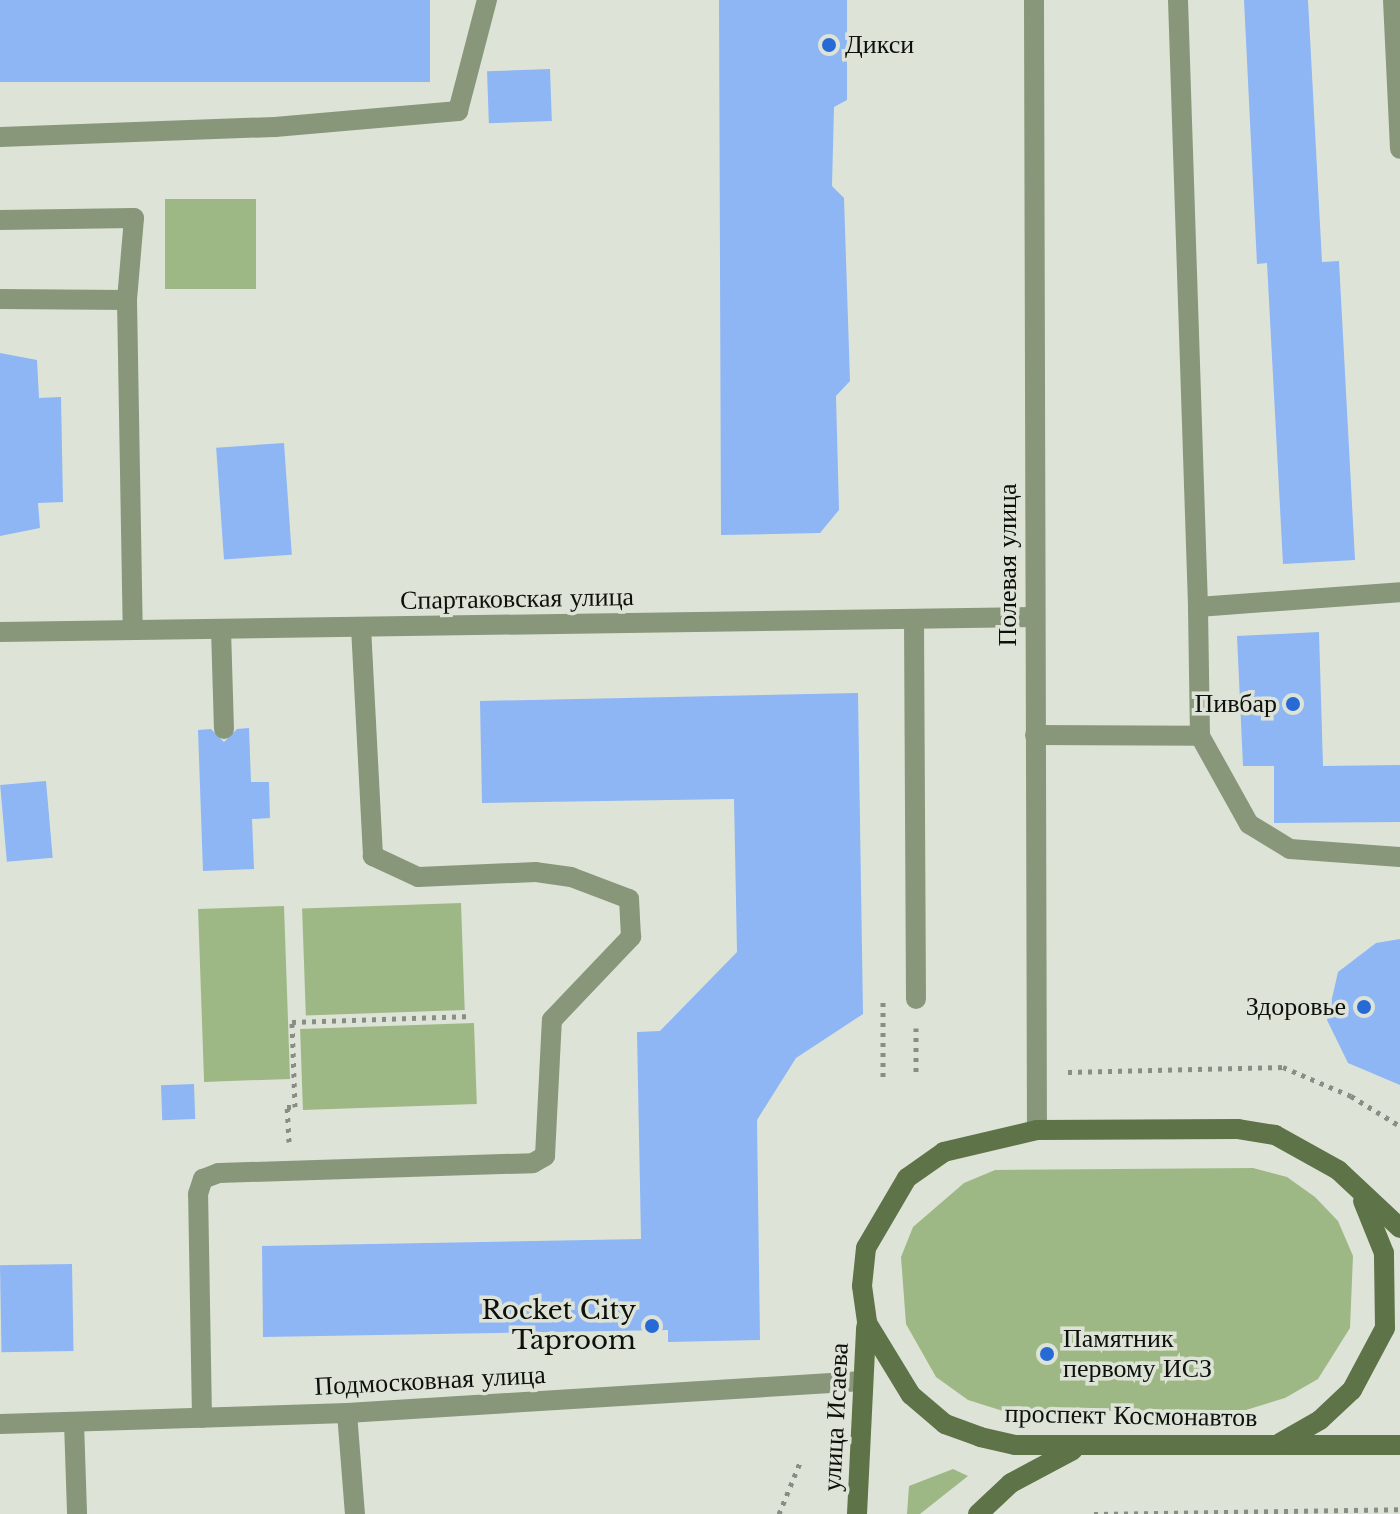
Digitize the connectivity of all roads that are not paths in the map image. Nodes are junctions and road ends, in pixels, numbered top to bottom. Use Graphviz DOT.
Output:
graph roads {
  1 [pos="487,0"];
  2 [pos="1034,0"];
  3 [pos="1178,0"];
  4 [pos="1393,0"];
  5 [pos="0,137"];
  6 [pos="1400,149"];
  7 [pos="0,220"];
  8 [pos="0,299"];
  9 [pos="127,300"];
  10 [pos="1400,592"];
  11 [pos="1198,607"];
  12 [pos="1034,617"];
  13 [pos="914,619"];
  14 [pos="361,628"];
  15 [pos="133,629"];
  16 [pos="221,629"];
  17 [pos="0,632"];
  18 [pos="224,729"];
  19 [pos="1035,735"];
  20 [pos="1200,736"];
  21 [pos="1400,857"];
  22 [pos="916,999"];
  23 [pos="1037,1130"];
  24 [pos="1362,1197"];
  25 [pos="1400,1228"];
  26 [pos="867,1323"];
  27 [pos="863,1381"];
  28 [pos="347,1413"];
  29 [pos="202,1418"];
  30 [pos="74,1422"];
  31 [pos="0,1424"];
  32 [pos="1278,1445"];
  33 [pos="1400,1445"];
  34 [pos="1084,1446"];
  35 [pos="77,1514"];
  36 [pos="355,1514"];
  37 [pos="857,1514"];
  38 [pos="978,1514"];
  1 -- 5 [label="street"];
  2 -- 12 [label="street, Полевая улица"];
  3 -- 11 [label="street"];
  4 -- 6 [label="street"];
  7 -- 9 [label="street"];
  8 -- 9 [label="street"];
  9 -- 15 [label="street"];
  10 -- 11 [label="street"];
  11 -- 20 [label="street"];
  12 -- 13 [label="street, Спартаковская улица"];
  12 -- 19 [label="street, Полевая улица"];
  13 -- 14 [label="street, Спартаковская улица"];
  13 -- 22 [label="street"];
  14 -- 16 [label="street, Спартаковская улица"];
  14 -- 29 [label="street"];
  15 -- 16 [label="street, Спартаковская улица"];
  15 -- 17 [label="street, Спартаковская улица"];
  16 -- 18 [label="street"];
  19 -- 20 [label="street"];
  19 -- 23 [label="street, Полевая улица"];
  20 -- 21 [label="street"];
  23 -- 24 [label="main road, проспект Космонавтов"];
  23 -- 26 [label="main road, проспект Космонавтов"];
  24 -- 25 [label="main road, проспект Космонавтов"];
  24 -- 32 [label="main road, проспект Космонавтов"];
  26 -- 27 [label="main road, улица Исаева"];
  26 -- 34 [label="main road, проспект Космонавтов"];
  27 -- 28 [label="street, Подмосковная улица"];
  27 -- 37 [label="main road, улица Исаева"];
  28 -- 29 [label="street, Подмосковная улица"];
  28 -- 36 [label="street"];
  29 -- 30 [label="street, Подмосковная улица"];
  30 -- 31 [label="street, Подмосковная улица"];
  30 -- 35 [label="street"];
  32 -- 33 [label="main road, проспект Космонавтов"];
  32 -- 34 [label="main road, проспект Космонавтов"];
  34 -- 38 [label="main road"];
}
